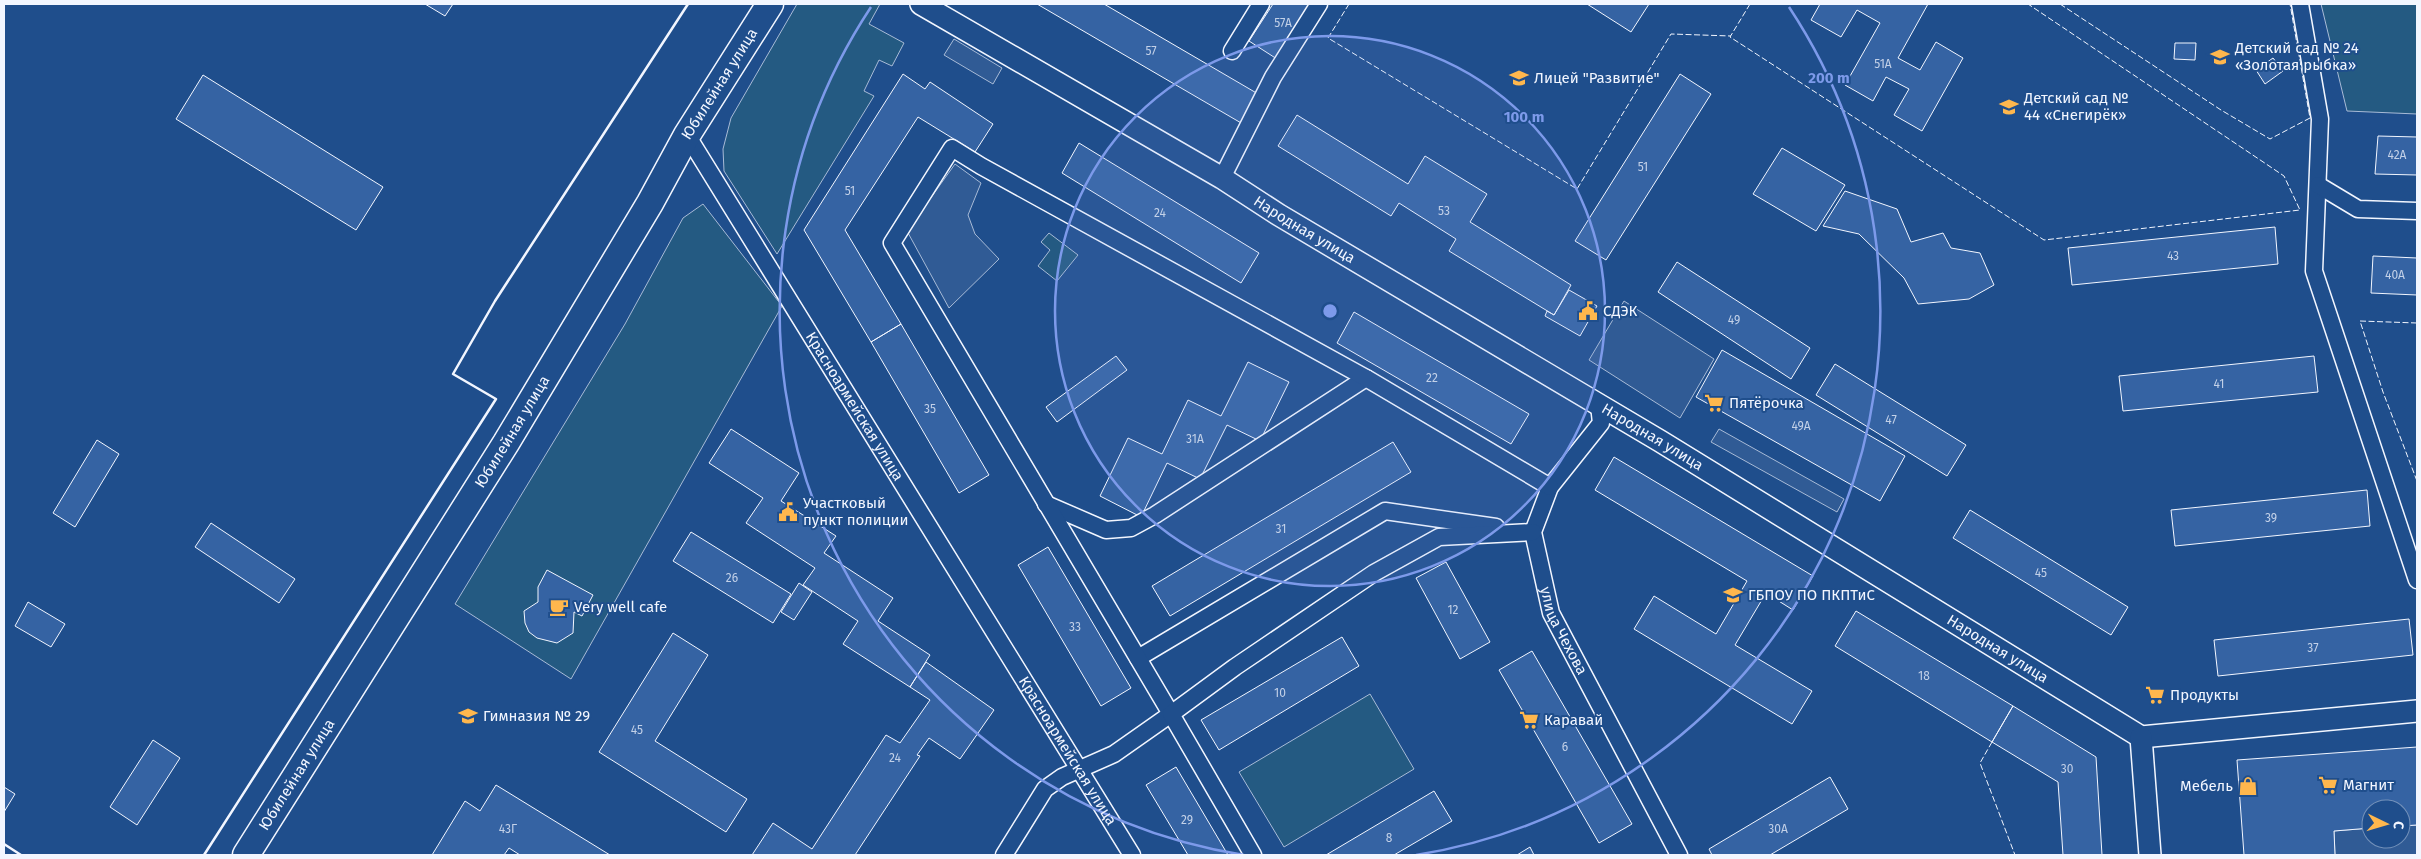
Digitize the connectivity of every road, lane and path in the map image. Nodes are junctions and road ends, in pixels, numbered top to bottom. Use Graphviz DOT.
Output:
graph roads {
  1 [pos="770,4"];
  2 [pos="1262,4"];
  3 [pos="1319,4"];
  4 [pos="2300,4"];
  5 [pos="928,6"];
  6 [pos="1232,51"];
  7 [pos="687,136"];
  8 [pos="1222,178"];
  9 [pos="2318,185"];
  10 [pos="2417,211"];
  11 [pos="1366,378"];
  12 [pos="1599,405"];
  13 [pos="1550,487"];
  14 [pos="1046,504"];
  15 [pos="1533,532"];
  16 [pos="2417,580"];
  17 [pos="1138,658"];
  18 [pos="2417,711"];
  19 [pos="1171,714"];
  20 [pos="2141,736"];
  21 [pos="1080,771"];
  22 [pos="246,855"];
  23 [pos="1004,855"];
  24 [pos="1132,855"];
  25 [pos="1253,855"];
  26 [pos="1679,855"];
  27 [pos="2150,855"];
  1 -- 7 [label="main road, Юбилейная улица"];
  2 -- 6 [label="street"];
  3 -- 8 [label="street"];
  4 -- 9 [label="street"];
  5 -- 8 [label="street, Народная улица"];
  7 -- 21 [label="street, Красноармейская улица"];
  7 -- 22 [label="main road, Юбилейная улица"];
  8 -- 12 [label="street, Народная улица"];
  9 -- 10 [label="street"];
  9 -- 16 [label="street"];
  11 -- 13 [label="street"];
  11 -- 14 [label="street"];
  11 -- 14 [label="street"];
  12 -- 13 [label="street"];
  12 -- 20 [label="street, Народная улица"];
  13 -- 15 [label="street"];
  14 -- 17 [label="street"];
  15 -- 17 [label="street"];
  15 -- 19 [label="street"];
  15 -- 26 [label="street, улица Чехова"];
  17 -- 19 [label="street"];
  18 -- 20 [label="street"];
  19 -- 21 [label="street"];
  19 -- 25 [label="street"];
  20 -- 27 [label="street"];
  21 -- 23 [label="street"];
  21 -- 24 [label="street, Красноармейская улица"];
}
